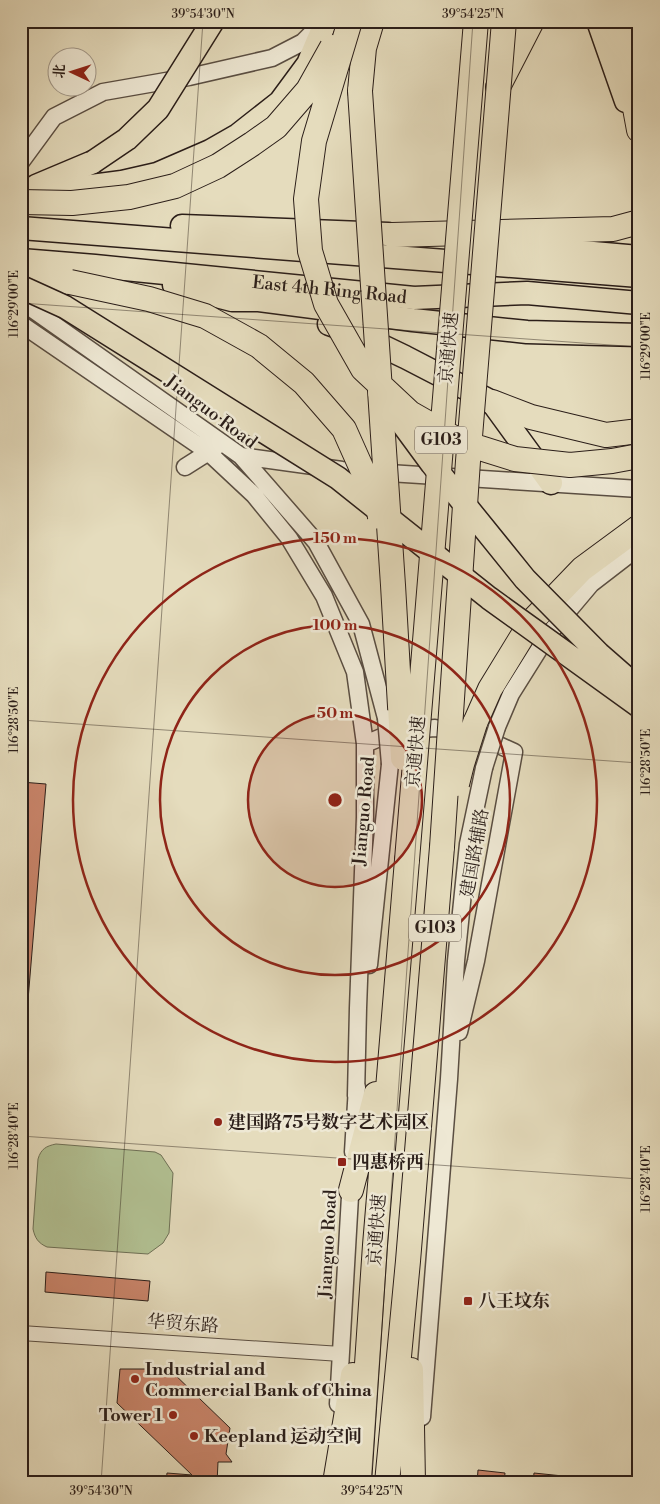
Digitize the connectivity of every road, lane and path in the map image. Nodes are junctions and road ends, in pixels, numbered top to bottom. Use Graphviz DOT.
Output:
graph roads {
  1 [pos="213,21"];
  2 [pos="325,21"];
  3 [pos="346,21"];
  4 [pos="350,21"];
  5 [pos="372,21"];
  6 [pos="476,21"];
  7 [pos="504,21"];
  8 [pos="532,21"];
  9 [pos="598,21"];
  10 [pos="619,21"];
  11 [pos="498,88"];
  12 [pos="639,130"];
  13 [pos="639,134"];
  14 [pos="21,162"];
  15 [pos="22,195"];
  16 [pos="639,222"];
  17 [pos="21,228"];
  18 [pos="47,230"];
  19 [pos="392,234"];
  20 [pos="639,258"];
  21 [pos="21,260"];
  22 [pos="95,266"];
  23 [pos="639,276"];
  24 [pos="21,277"];
  25 [pos="22,297"];
  26 [pos="259,300"];
  27 [pos="639,304"];
  28 [pos="21,324"];
  29 [pos="639,335"];
  30 [pos="363,369"];
  31 [pos="492,402"];
  32 [pos="639,431"];
  33 [pos="223,444"];
  34 [pos="208,452"];
  35 [pos="241,456"];
  36 [pos="639,456"];
  37 [pos="185,467"];
  38 [pos="551,483"];
  39 [pos="639,490"];
  40 [pos="639,527"];
  41 [pos="639,547"];
  42 [pos="393,585"];
  43 [pos="639,689"];
  44 [pos="639,706"];
  45 [pos="486,725"];
  46 [pos="365,744"];
  47 [pos="442,847"];
  48 [pos="407,860"];
  49 [pos="392,1037"];
  50 [pos="449,1078"];
  51 [pos="356,1096"];
  52 [pos="351,1190"];
  53 [pos="375,1245"];
  54 [pos="408,1261"];
  55 [pos="21,1332"];
  56 [pos="341,1354"];
  57 [pos="334,1483"];
  58 [pos="359,1483"];
  59 [pos="387,1483"];
  60 [pos="415,1483"];
  1 -- 15 [label="highway, bridge"];
  2 -- 14 [label="street"];
  2 -- 15 [label="highway"];
  3 -- 15 [label="highway, bridge"];
  4 -- 30 [label="highway, bridge"];
  5 -- 42 [label="highway, bridge"];
  6 -- 48 [label="highway, 京通快速 / G103, bridge"];
  7 -- 11 [label="highway, 京通快速 / G103, bridge"];
  8 -- 11 [label="highway"];
  9 -- 13 [label="highway"];
  10 -- 12 [label="highway"];
  11 -- 47 [label="highway, 京通快速 / G103, bridge"];
  16 -- 19 [label="highway"];
  17 -- 18 [label="highway, East 4th Ring Road"];
  18 -- 19 [label="highway"];
  18 -- 23 [label="highway, East 4th Ring Road"];
  19 -- 20 [label="highway"];
  21 -- 22 [label="highway, East 4th Ring Road"];
  22 -- 26 [label="highway"];
  22 -- 27 [label="highway, East 4th Ring Road"];
  24 -- 42 [label="highway, bridge"];
  25 -- 33 [label="street, Jianguo Road"];
  25 -- 44 [label="highway, bridge"];
  26 -- 29 [label="highway"];
  26 -- 31 [label="highway"];
  28 -- 34 [label="street"];
  30 -- 36 [label="highway, bridge"];
  30 -- 43 [label="highway, bridge"];
  31 -- 32 [label="highway"];
  31 -- 38 [label="highway"];
  33 -- 34 [label="street"];
  33 -- 35 [label="street, Jianguo Road"];
  34 -- 37 [label="street"];
  34 -- 46 [label="street"];
  35 -- 38 [label="street"];
  35 -- 51 [label="street, Jianguo Road, bridge"];
  38 -- 39 [label="street"];
  40 -- 45 [label="highway"];
  41 -- 45 [label="street"];
  42 -- 48 [label="highway, bridge"];
  45 -- 47 [label="highway, bridge"];
  45 -- 50 [label="street, bridge"];
  46 -- 50 [label="street, 建国路辅路"];
  46 -- 51 [label="street"];
  47 -- 54 [label="highway, 京通快速 / G103"];
  48 -- 49 [label="highway, 京通快速 / G103"];
  49 -- 52 [label="highway"];
  49 -- 53 [label="highway, 京通快速 / G103"];
  50 -- 60 [label="street"];
  51 -- 52 [label="street, Jianguo Road"];
  52 -- 56 [label="street, Jianguo Road"];
  53 -- 57 [label="highway"];
  53 -- 58 [label="highway, 京通快速 / G103"];
  54 -- 59 [label="highway, 京通快速 / G103"];
  54 -- 60 [label="highway"];
  55 -- 56 [label="street, 华贸东路"];
  56 -- 57 [label="street, Jianguo Road"];
}
